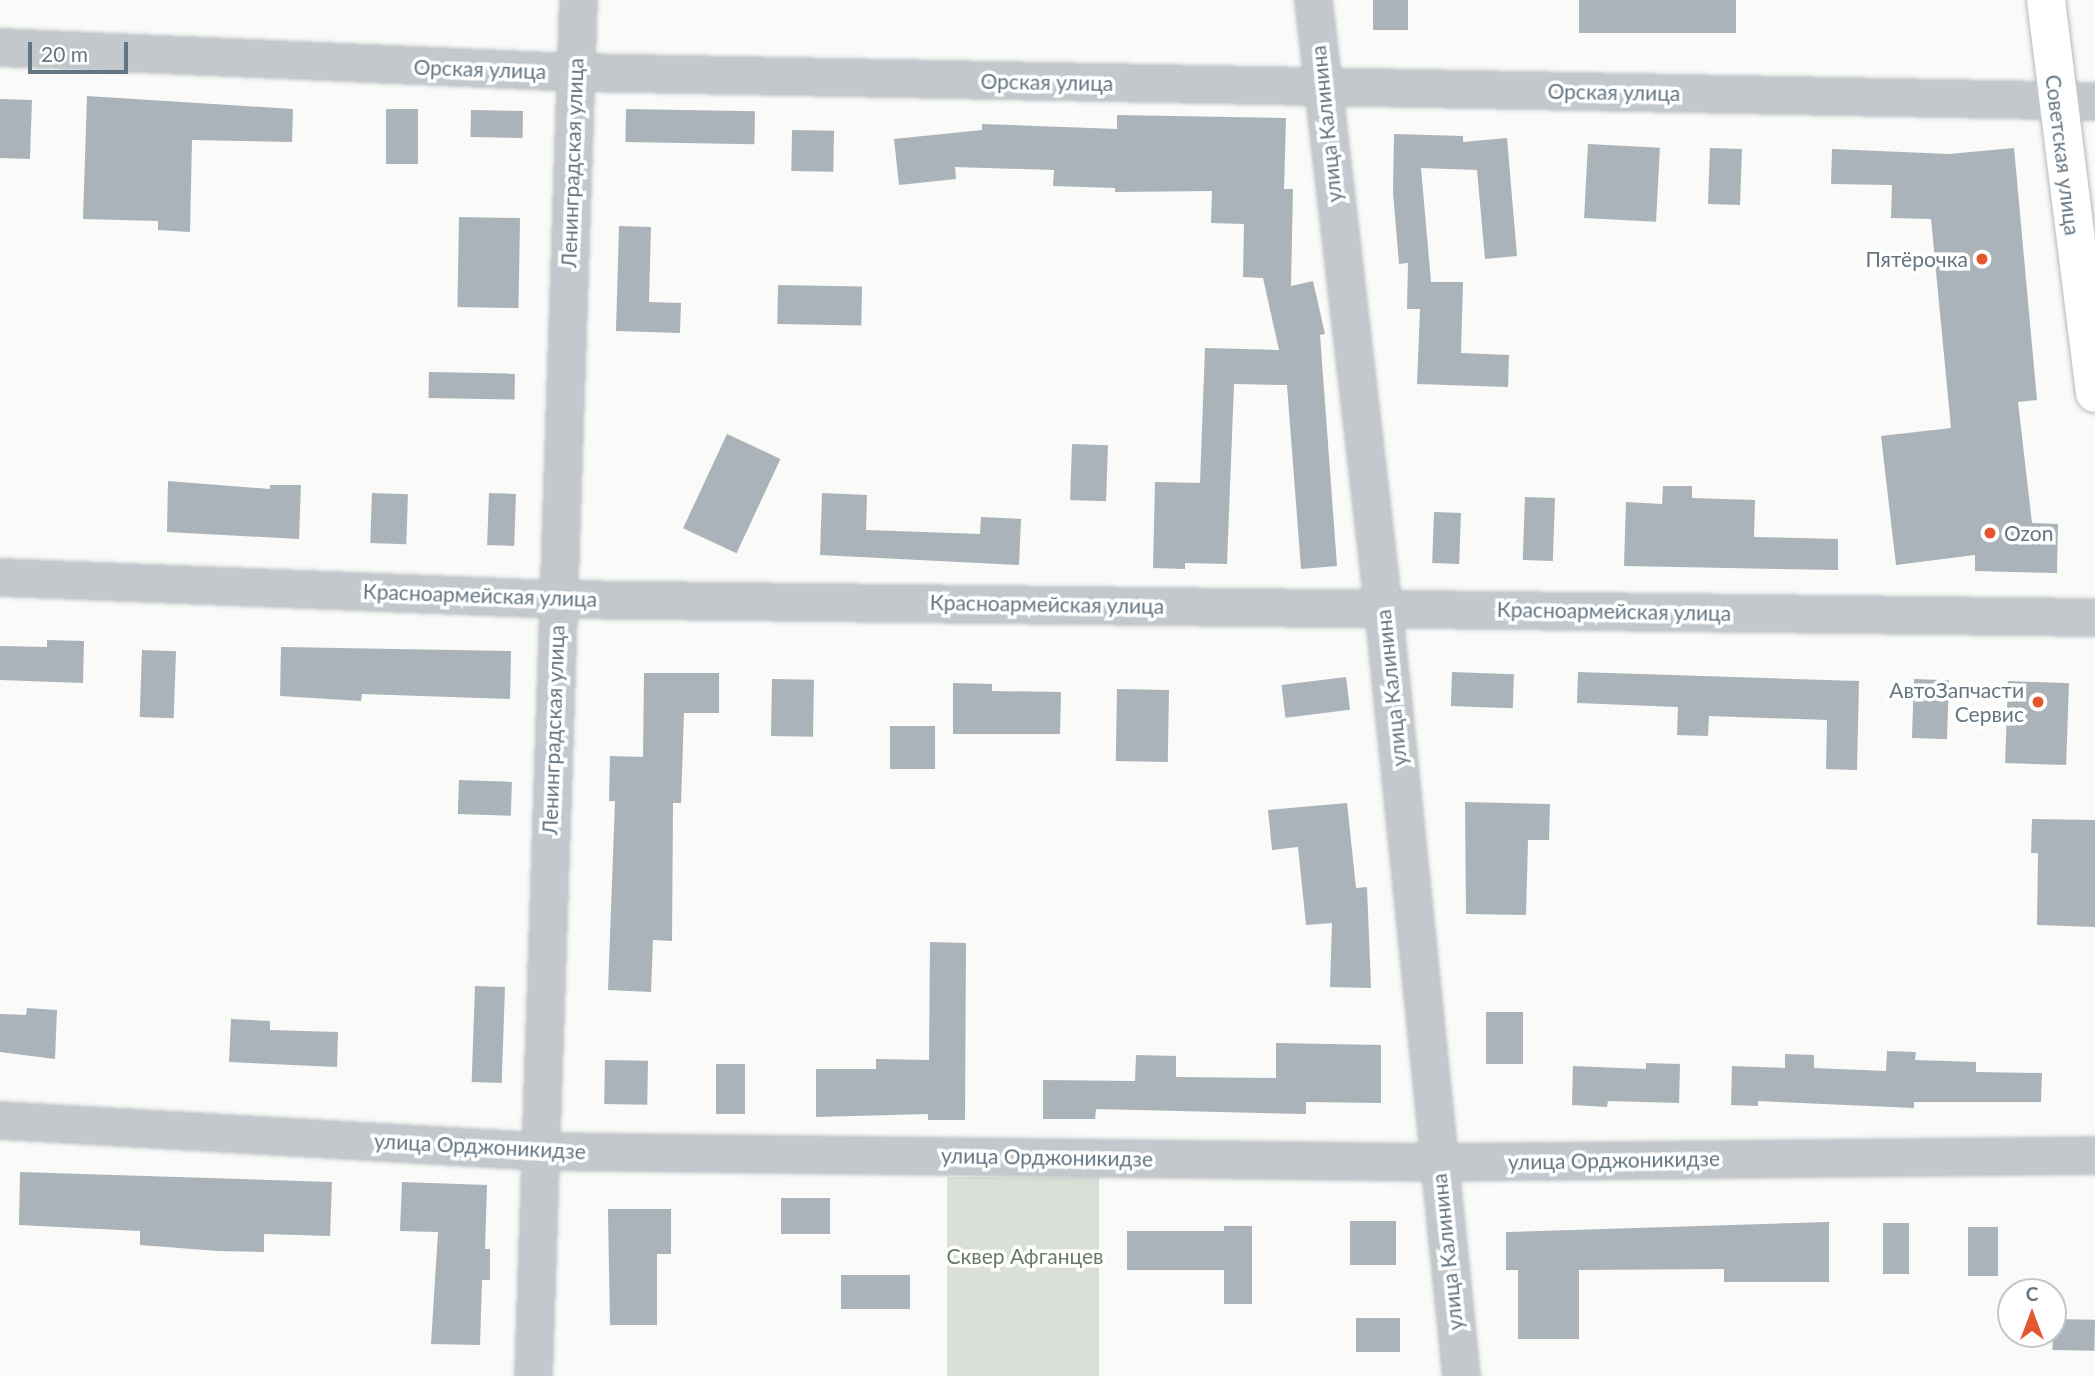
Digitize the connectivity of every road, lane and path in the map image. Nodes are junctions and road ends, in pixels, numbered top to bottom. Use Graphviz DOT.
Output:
graph roads {
  1 [pos="578,0"];
  2 [pos="1313,0"];
  3 [pos="2046,0"];
  4 [pos="0,47"];
  5 [pos="576,72"];
  6 [pos="1321,87"];
  7 [pos="2055,99"];
  8 [pos="2095,101"];
  9 [pos="2095,393"];
  10 [pos="0,577"];
  11 [pos="557,599"];
  12 [pos="1383,608"];
  13 [pos="2095,617"];
  14 [pos="0,1120"];
  15 [pos="540,1151"];
  16 [pos="2095,1155"];
  17 [pos="1437,1162"];
  18 [pos="533,1376"];
  19 [pos="1461,1376"];
  1 -- 5 [label="street, Ленинградская улица"];
  2 -- 6 [label="street, улица Калинина"];
  3 -- 7 [label="street, Советская улица"];
  4 -- 5 [label="street, Орская улица"];
  5 -- 6 [label="street, Орская улица"];
  5 -- 11 [label="street, Ленинградская улица"];
  6 -- 7 [label="street, Орская улица"];
  6 -- 12 [label="street, улица Калинина"];
  7 -- 8 [label="street, Орская улица"];
  7 -- 9 [label="street, Советская улица"];
  10 -- 11 [label="street, Красноармейская улица"];
  11 -- 12 [label="street, Красноармейская улица"];
  11 -- 15 [label="street, Ленинградская улица"];
  12 -- 13 [label="street, Красноармейская улица"];
  12 -- 17 [label="street, улица Калинина"];
  14 -- 15 [label="street, улица Орджоникидзе"];
  15 -- 17 [label="street, улица Орджоникидзе"];
  15 -- 18 [label="street, Ленинградская улица"];
  16 -- 17 [label="street, улица Орджоникидзе"];
  17 -- 19 [label="street, улица Калинина"];
}
